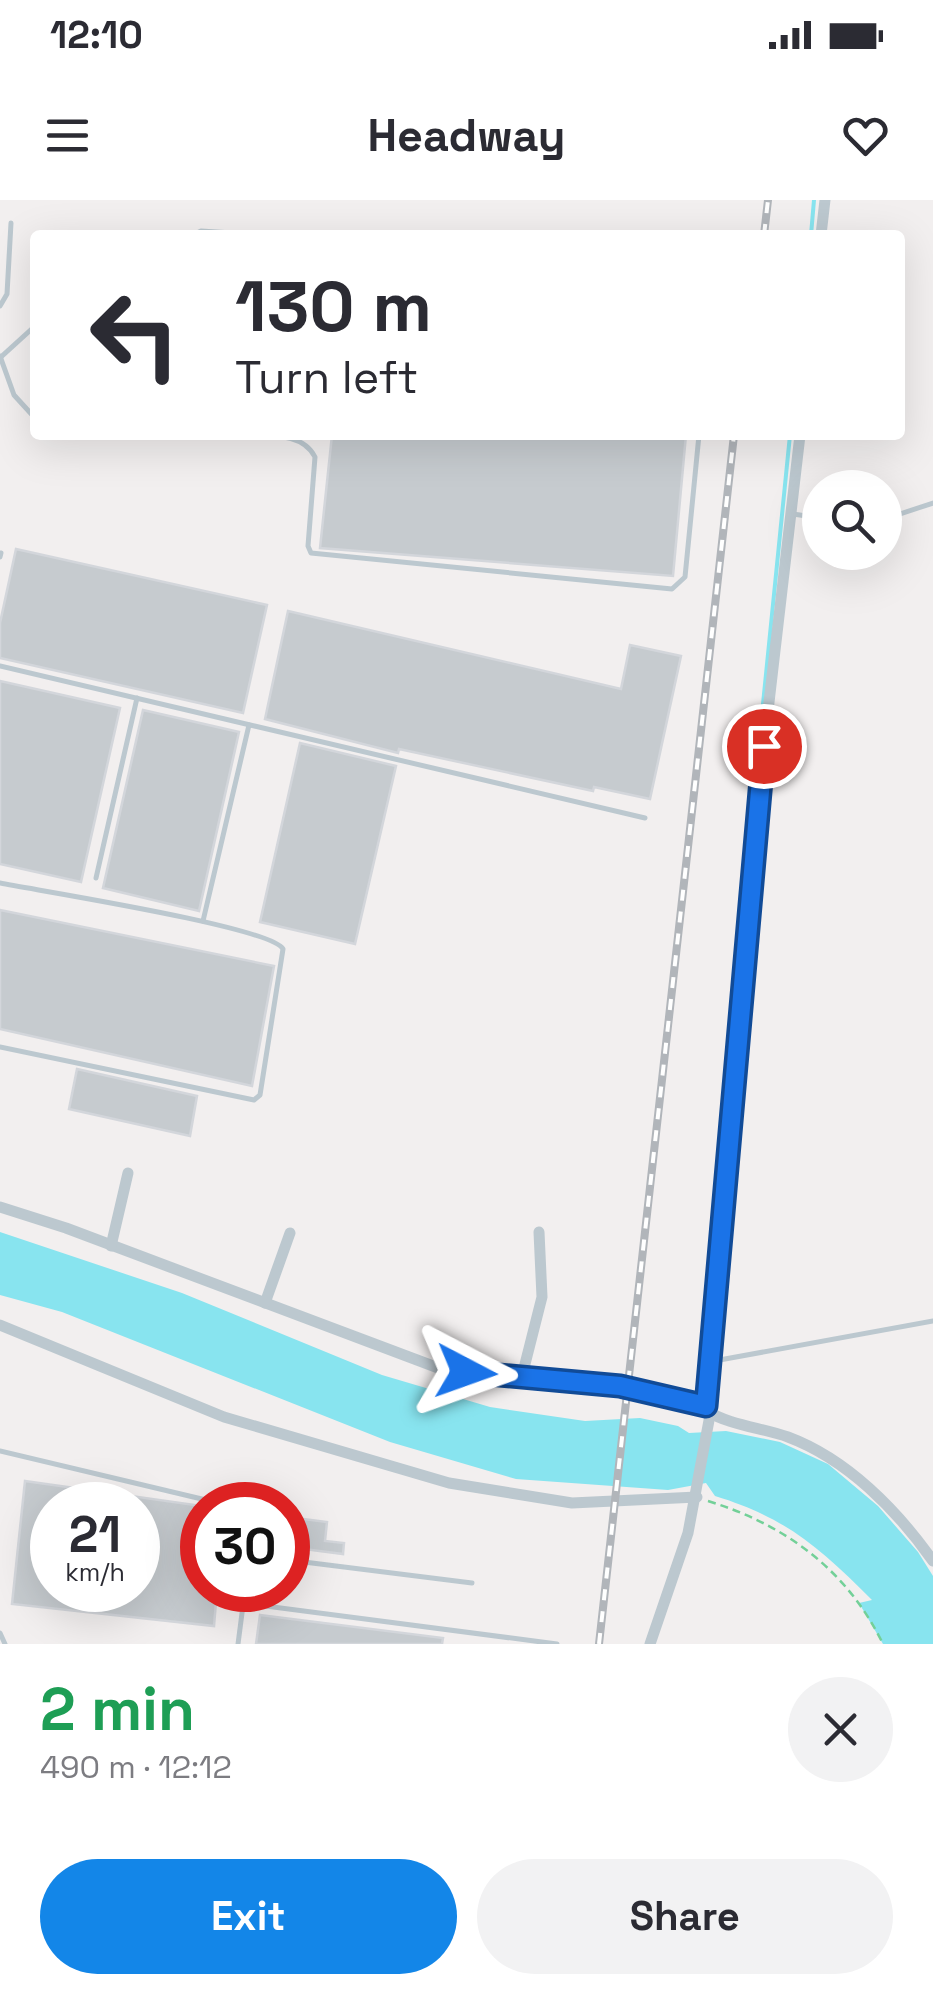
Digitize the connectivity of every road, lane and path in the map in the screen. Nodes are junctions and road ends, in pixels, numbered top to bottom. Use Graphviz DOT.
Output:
graph roads {
  1 [pos="825,200"];
  2 [pos="12,223"];
  3 [pos="822,230"];
  4 [pos="0,306"];
  5 [pos="30,330"];
  6 [pos="1,356"];
  7 [pos="30,413"];
  8 [pos="297,440"];
  9 [pos="699,440"];
  10 [pos="799,440"];
  11 [pos="933,503"];
  12 [pos="902,513"];
  13 [pos="788,514"];
  14 [pos="802,516"];
  15 [pos="0,666"];
  16 [pos="137,698"];
  17 [pos="249,724"];
  18 [pos="645,818"];
  19 [pos="96,878"];
  20 [pos="0,883"];
  21 [pos="203,921"];
  22 [pos="0,1047"];
  23 [pos="128,1174"];
  24 [pos="0,1207"];
  25 [pos="539,1232"];
  26 [pos="290,1233"];
  27 [pos="111,1246"];
  28 [pos="265,1303"];
  29 [pos="933,1321"];
  30 [pos="0,1325"];
  31 [pos="712,1362"];
  32 [pos="522,1376"];
  33 [pos="708,1410"];
  34 [pos="0,1451"];
  35 [pos="698,1493"];
  36 [pos="180,1494"];
  37 [pos="933,1561"];
  38 [pos="310,1563"];
  39 [pos="472,1584"];
  40 [pos="241,1612"];
  41 [pos="310,1612"];
  42 [pos="0,1634"];
  43 [pos="5,1644"];
  44 [pos="238,1644"];
  45 [pos="558,1644"];
  46 [pos="650,1644"];
  47 [pos="883,1644"];
  1 -- 3 [label="street"];
  2 -- 4 [label="lane"];
  5 -- 6 [label="lane"];
  6 -- 7 [label="lane"];
  8 -- 9 [label="lane"];
  10 -- 13 [label="street"];
  11 -- 12 [label="lane"];
  13 -- 14 [label="lane"];
  13 -- 31 [label="street"];
  15 -- 16 [label="lane"];
  16 -- 17 [label="lane"];
  16 -- 19 [label="lane"];
  17 -- 18 [label="lane"];
  17 -- 21 [label="lane"];
  20 -- 21 [label="lane"];
  21 -- 22 [label="lane"];
  23 -- 27 [label="street"];
  24 -- 27 [label="street"];
  25 -- 32 [label="street"];
  26 -- 28 [label="street"];
  27 -- 28 [label="street"];
  28 -- 32 [label="street"];
  29 -- 31 [label="lane"];
  30 -- 35 [label="street"];
  31 -- 33 [label="street"];
  32 -- 33 [label="street"];
  33 -- 35 [label="street"];
  33 -- 37 [label="street"];
  34 -- 36 [label="lane"];
  35 -- 46 [label="street"];
  35 -- 47 [label="path"];
  38 -- 39 [label="lane"];
  40 -- 44 [label="lane"];
  41 -- 45 [label="lane"];
  42 -- 43 [label="lane"];
}
